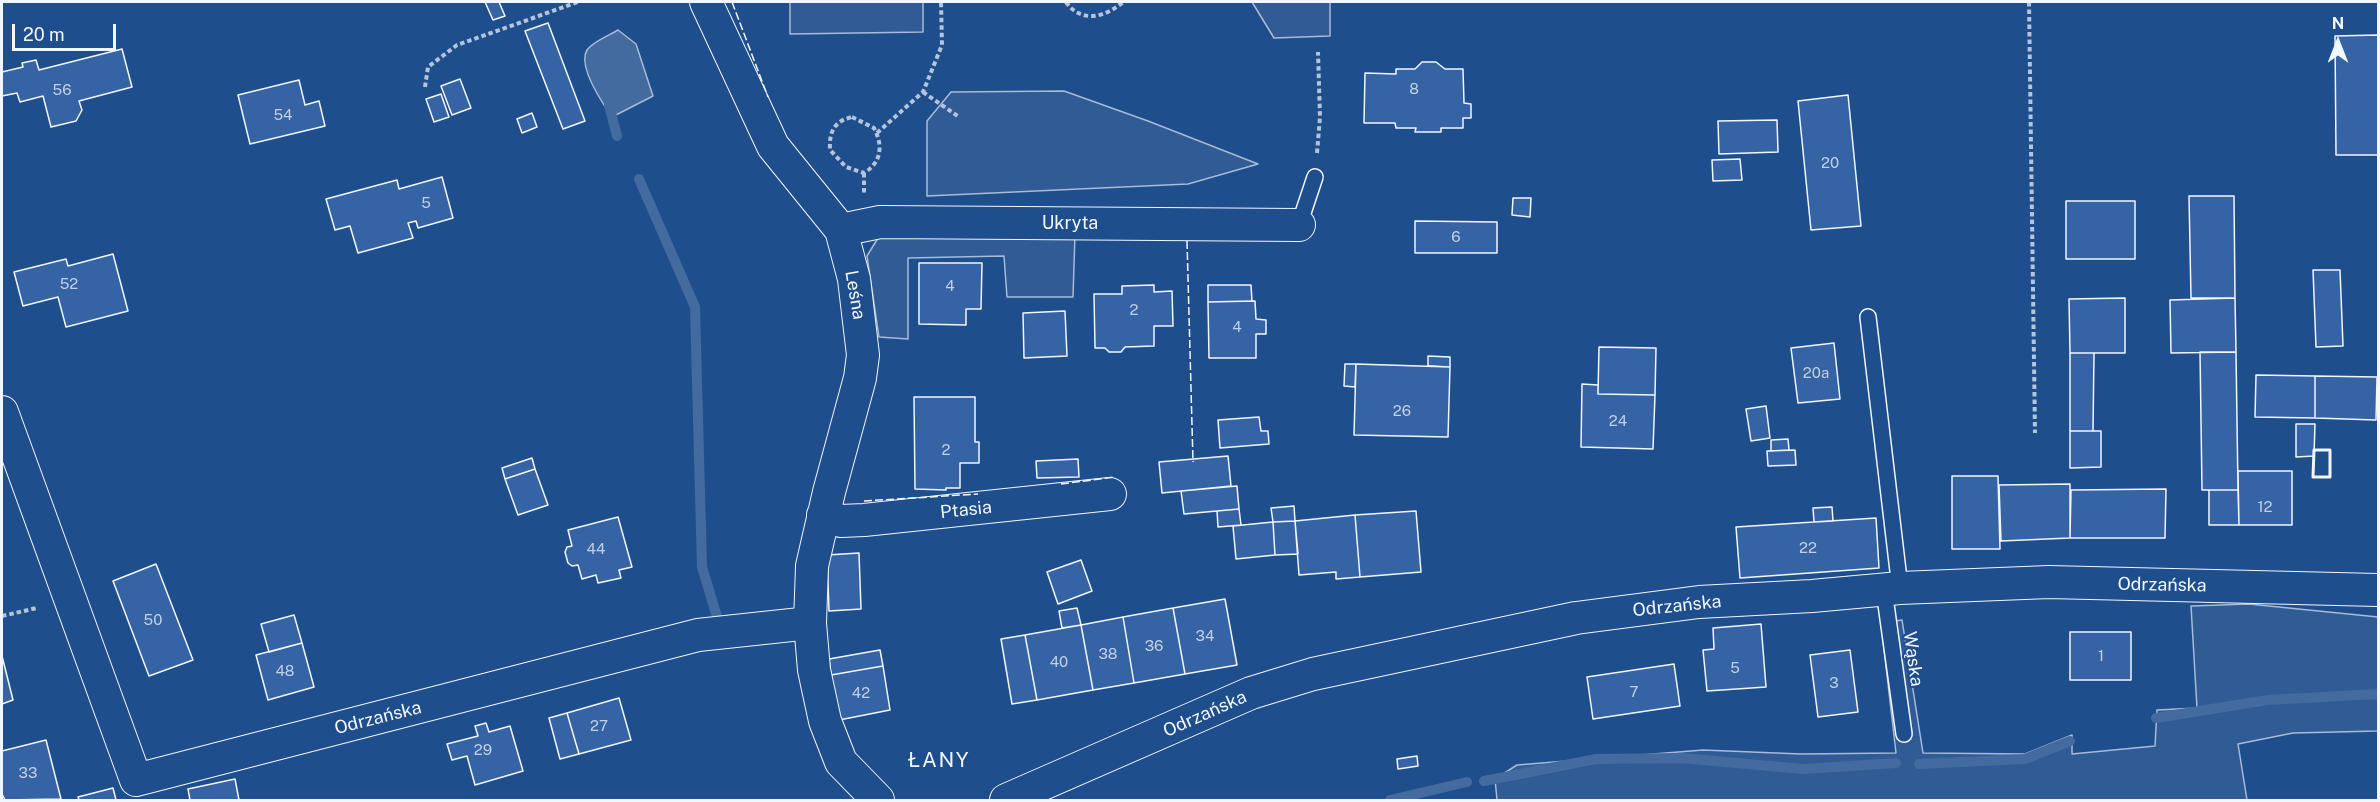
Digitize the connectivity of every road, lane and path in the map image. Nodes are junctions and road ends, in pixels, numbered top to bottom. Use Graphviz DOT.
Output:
graph roads {
  1 [pos="578,2"];
  2 [pos="706,2"];
  3 [pos="941,2"];
  4 [pos="1066,2"];
  5 [pos="1123,2"];
  6 [pos="2029,2"];
  7 [pos="1318,52"];
  8 [pos="425,87"];
  9 [pos="923,92"];
  10 [pos="959,117"];
  11 [pos="877,133"];
  12 [pos="1315,177"];
  13 [pos="1299,225"];
  14 [pos="841,230"];
  15 [pos="1868,318"];
  16 [pos="2,412"];
  17 [pos="2035,433"];
  18 [pos="1110,494"];
  19 [pos="823,515"];
  20 [pos="1892,589"];
  21 [pos="2379,590"];
  22 [pos="810,623"];
  23 [pos="1904,734"];
  24 [pos="878,801"];
  25 [pos="1006,801"];
  1 -- 8 [label="path"];
  2 -- 14 [label="street, Leśna"];
  3 -- 9 [label="path"];
  4 -- 5 [label="path"];
  6 -- 17 [label="path"];
  7 -- 12 [label="path"];
  9 -- 10 [label="path"];
  9 -- 11 [label="path"];
  11 -- 11 [label="path"];
  12 -- 13 [label="lane"];
  13 -- 14 [label="street, Ukryta"];
  14 -- 19 [label="street, Leśna"];
  15 -- 20 [label="lane, Wąska"];
  16 -- 22 [label="street, Odrzańska"];
  18 -- 19 [label="street, Ptasia"];
  19 -- 22 [label="street, Leśna"];
  20 -- 21 [label="street, Odrzańska"];
  20 -- 23 [label="lane, Wąska"];
  20 -- 25 [label="street, Odrzańska"];
  22 -- 24 [label="street"];
}
